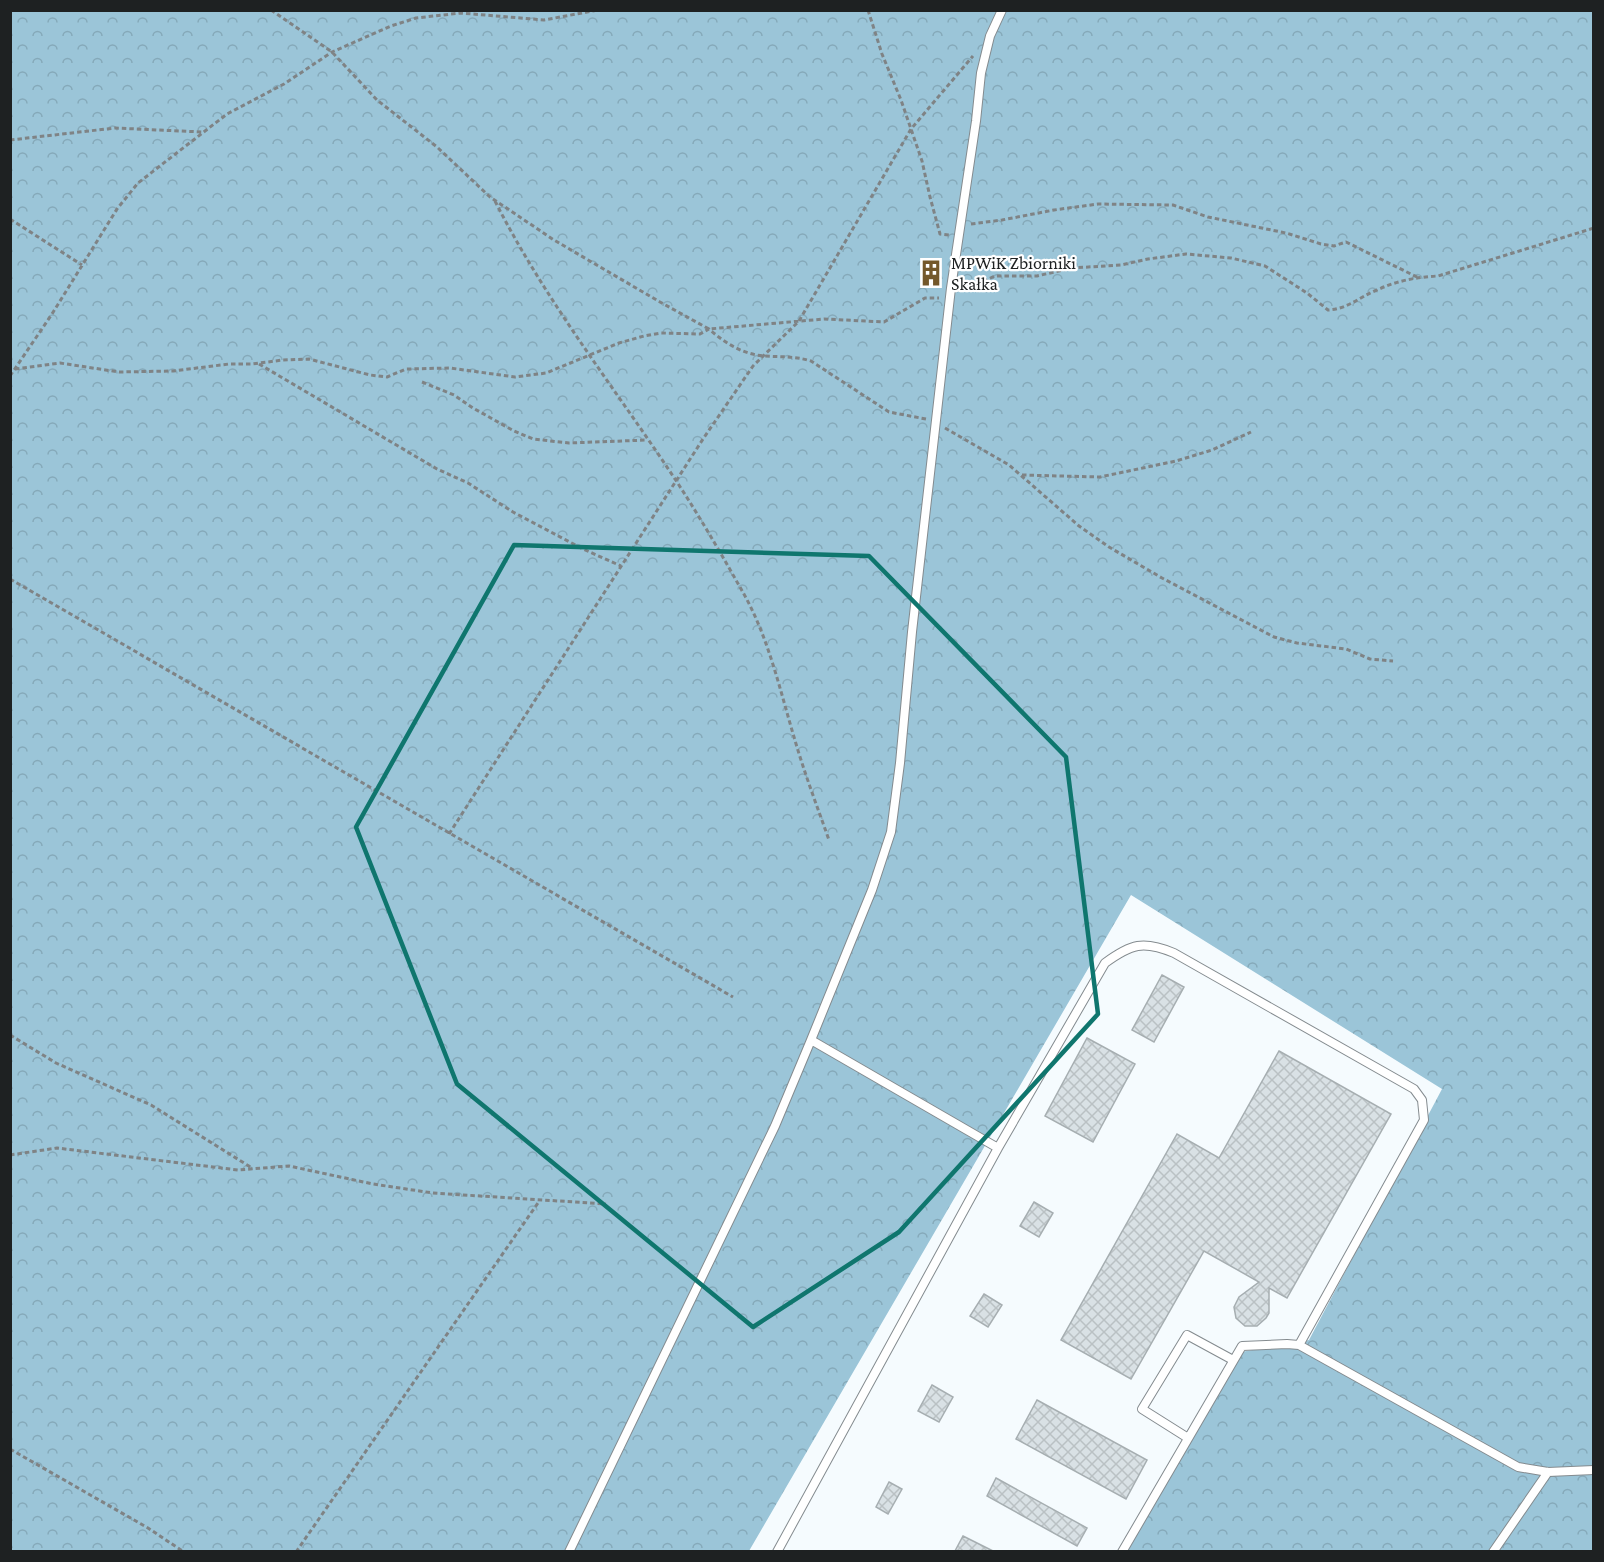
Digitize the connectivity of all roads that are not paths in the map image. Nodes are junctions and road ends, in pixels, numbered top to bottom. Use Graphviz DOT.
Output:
graph roads {
  1 [pos="1002,10"];
  2 [pos="811,1040"];
  3 [pos="998,1148"];
  4 [pos="1299,1345"];
  5 [pos="1233,1360"];
  6 [pos="1188,1438"];
  7 [pos="1593,1470"];
  8 [pos="1548,1472"];
  9 [pos="569,1551"];
  10 [pos="777,1551"];
  11 [pos="1122,1551"];
  12 [pos="1493,1551"];
  1 -- 2 [label="lane"];
  2 -- 3 [label="lane"];
  2 -- 9 [label="lane"];
  3 -- 4 [label="lane"];
  3 -- 10 [label="lane"];
  4 -- 5 [label="lane"];
  4 -- 8 [label="lane"];
  5 -- 6 [label="lane"];
  5 -- 6 [label="lane"];
  6 -- 11 [label="lane"];
  7 -- 8 [label="lane"];
  8 -- 12 [label="lane"];
}
